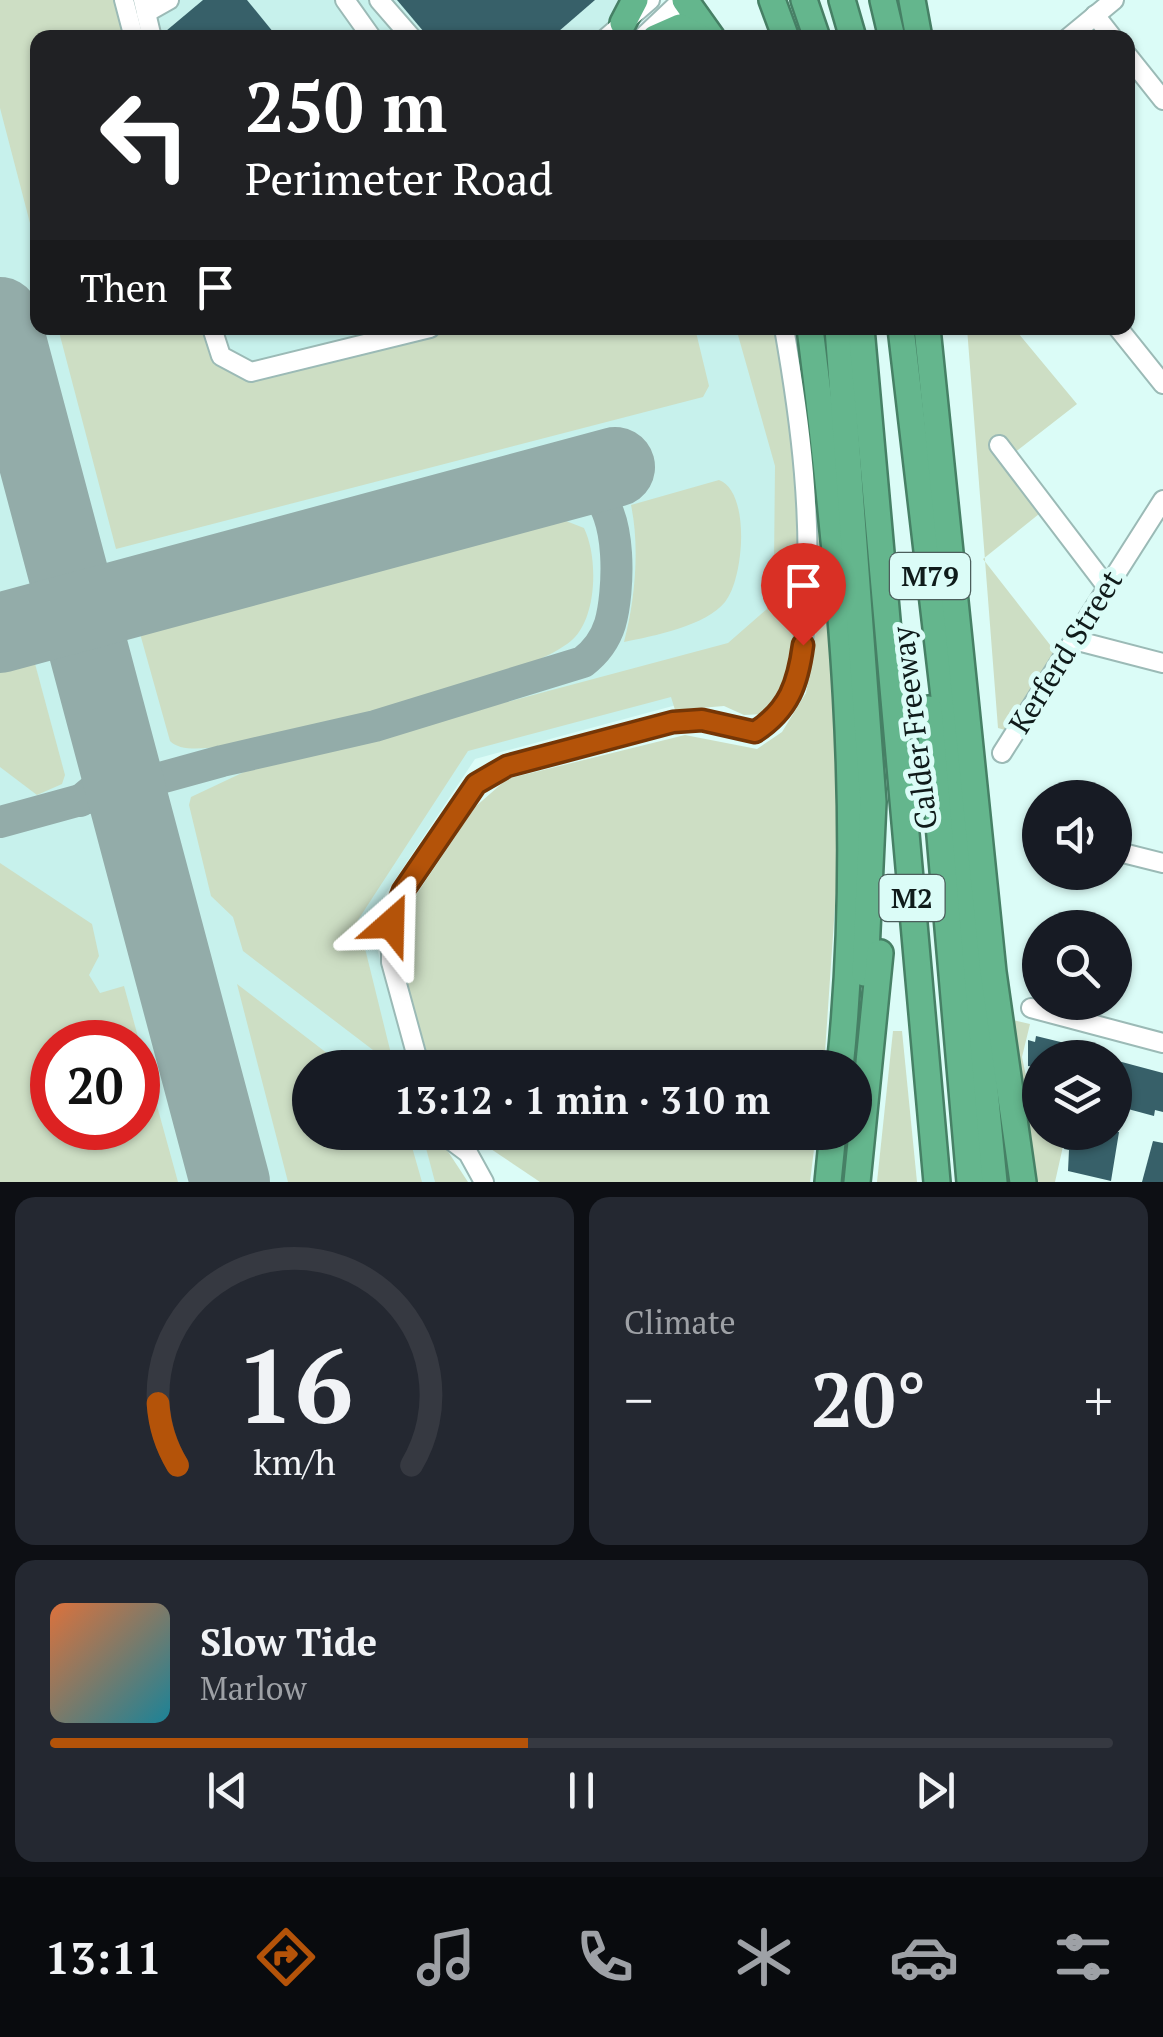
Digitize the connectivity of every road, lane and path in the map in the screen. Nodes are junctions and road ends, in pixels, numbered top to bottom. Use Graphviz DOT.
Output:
graph roads {
  1 [pos="124,0"];
  2 [pos="169,0"];
  3 [pos="379,0"];
  4 [pos="650,0"];
  5 [pos="684,0"];
  6 [pos="772,0"];
  7 [pos="804,0"];
  8 [pos="842,0"];
  9 [pos="883,0"];
  10 [pos="912,0"];
  11 [pos="1114,0"];
  12 [pos="354,3"];
  13 [pos="145,7"];
  14 [pos="1095,15"];
  15 [pos="627,24"];
  16 [pos="132,30"];
  17 [pos="368,30"];
  18 [pos="405,30"];
  19 [pos="706,30"];
  20 [pos="783,30"];
  21 [pos="814,30"];
  22 [pos="851,30"];
  23 [pos="890,30"];
  24 [pos="918,30"];
  25 [pos="1077,30"];
  26 [pos="1107,30"];
  27 [pos="1135,65"];
  28 [pos="1163,100"];
  29 [pos="214,335"];
  30 [pos="402,335"];
  31 [pos="785,335"];
  32 [pos="811,335"];
  33 [pos="835,335"];
  34 [pos="836,335"];
  35 [pos="862,335"];
  36 [pos="899,335"];
  37 [pos="899,335"];
  38 [pos="928,335"];
  39 [pos="940,335"];
  40 [pos="1124,335"];
  41 [pos="1163,384"];
  42 [pos="1000,445"];
  43 [pos="1163,500"];
  44 [pos="1107,587"];
  45 [pos="885,614"];
  46 [pos="842,632"];
  47 [pos="958,634"];
  48 [pos="1074,640"];
  49 [pos="1163,663"];
  50 [pos="1002,752"];
  51 [pos="1132,855"];
  52 [pos="1163,863"];
  53 [pos="1075,1020"];
  54 [pos="1163,1044"];
  55 [pos="415,1050"];
  56 [pos="841,1050"];
  57 [pos="856,1050"];
  58 [pos="464,1150"];
  59 [pos="831,1150"];
  60 [pos="845,1150"];
  61 [pos="484,1182"];
  62 [pos="828,1182"];
  63 [pos="842,1182"];
  64 [pos="856,1182"];
  65 [pos="937,1182"];
  66 [pos="970,1182"];
  67 [pos="994,1182"];
  68 [pos="1020,1182"];
  1 -- 16 [label="street"];
  2 -- 13 [label="street"];
  3 -- 18 [label="street"];
  4 -- 15 [label="street"];
  5 -- 15 [label="street"];
  5 -- 19 [label="highway"];
  6 -- 20 [label="highway"];
  7 -- 21 [label="highway"];
  8 -- 22 [label="highway"];
  9 -- 23 [label="highway"];
  10 -- 24 [label="highway"];
  11 -- 14 [label="street"];
  12 -- 17 [label="street"];
  14 -- 25 [label="street"];
  14 -- 26 [label="street"];
  27 -- 28 [label="street"];
  29 -- 30 [label="street"];
  31 -- 55 [label="street"];
  32 -- 46 [label="highway"];
  33 -- 46 [label="highway"];
  34 -- 57 [label="highway"];
  35 -- 45 [label="highway, M2"];
  36 -- 66 [label="highway, M2"];
  37 -- 67 [label="highway, Calder Freeway / M79"];
  38 -- 47 [label="highway"];
  39 -- 47 [label="highway"];
  40 -- 41 [label="street"];
  42 -- 44 [label="street"];
  43 -- 44 [label="street, Kerferd Street"];
  44 -- 48 [label="street, Kerferd Street"];
  45 -- 64 [label="highway, Calder Freeway / M79"];
  45 -- 65 [label="highway, M2"];
  46 -- 56 [label="highway"];
  47 -- 68 [label="highway"];
  48 -- 49 [label="street"];
  48 -- 50 [label="street, Kerferd Street"];
  51 -- 52 [label="street"];
  53 -- 54 [label="street"];
  58 -- 61 [label="street"];
  59 -- 62 [label="highway"];
  60 -- 63 [label="highway"];
}
